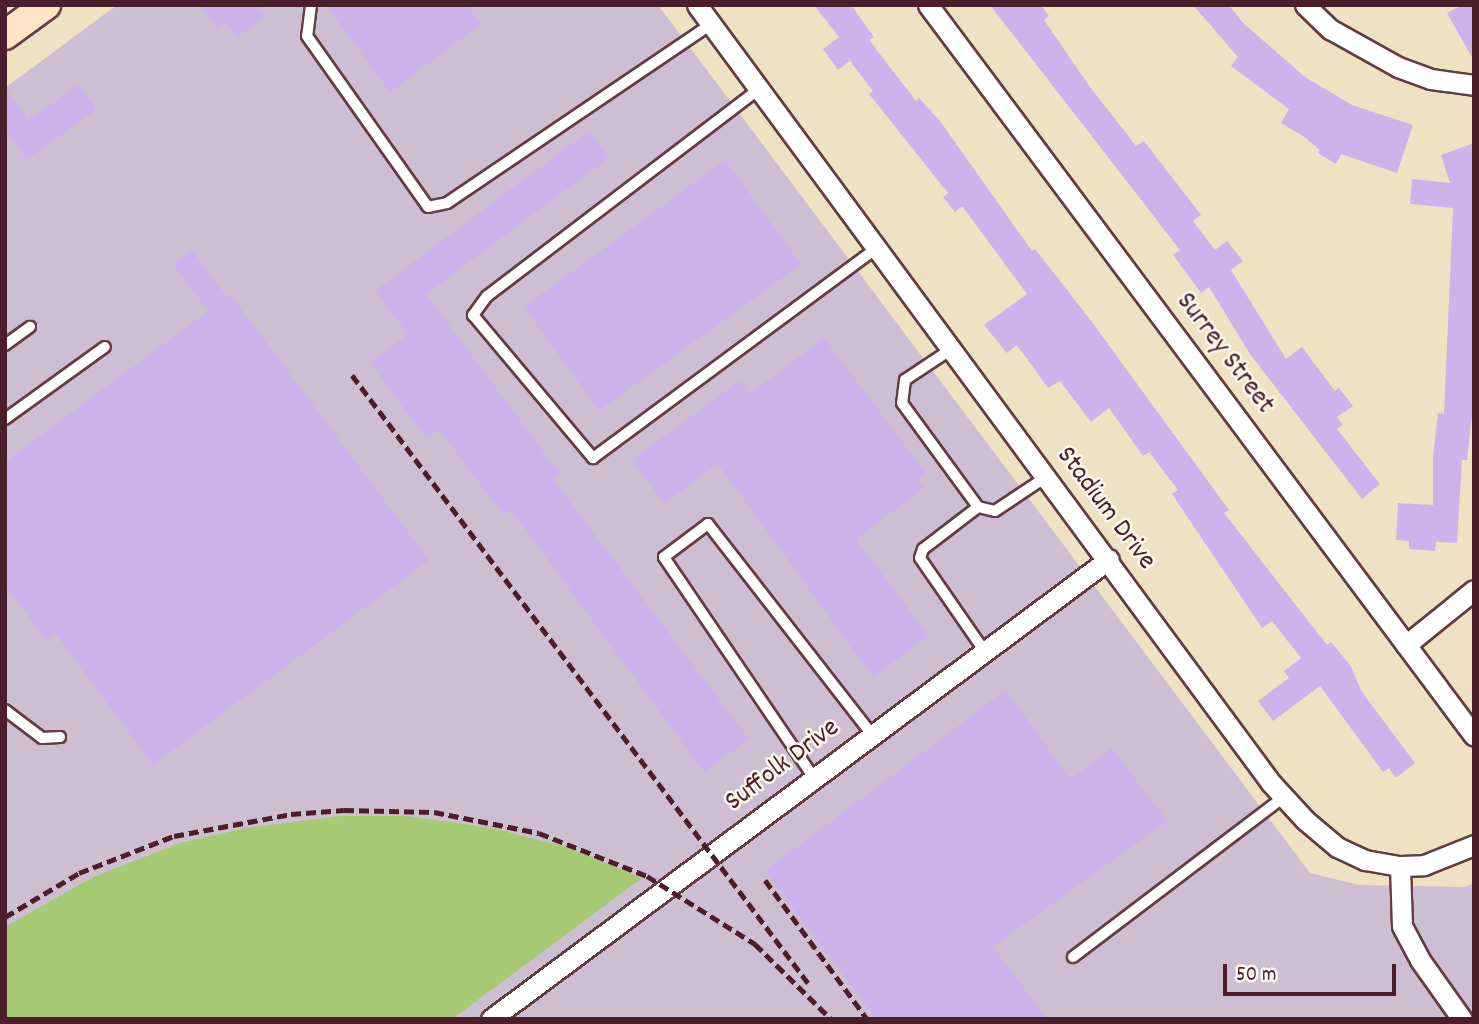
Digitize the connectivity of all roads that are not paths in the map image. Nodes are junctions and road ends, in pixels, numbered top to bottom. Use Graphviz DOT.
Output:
graph roads {
  1 [pos="46,5"];
  2 [pos="311,5"];
  3 [pos="697,5"];
  4 [pos="928,5"];
  5 [pos="1306,5"];
  6 [pos="711,24"];
  7 [pos="5,36"];
  8 [pos="1474,85"];
  9 [pos="759,89"];
  10 [pos="877,248"];
  11 [pos="30,327"];
  12 [pos="5,345"];
  13 [pos="106,347"];
  14 [pos="950,350"];
  15 [pos="5,419"];
  16 [pos="1046,477"];
  17 [pos="978,507"];
  18 [pos="1109,559"];
  19 [pos="1474,590"];
  20 [pos="1406,645"];
  21 [pos="985,652"];
  22 [pos="5,710"];
  23 [pos="872,735"];
  24 [pos="1474,736"];
  25 [pos="60,737"];
  26 [pos="814,778"];
  27 [pos="1284,797"];
  28 [pos="1474,845"];
  29 [pos="1399,866"];
  30 [pos="1073,957"];
  31 [pos="491,1019"];
  32 [pos="1462,1019"];
  1 -- 7 [label="main road"];
  2 -- 6 [label="lane"];
  3 -- 6 [label="street, Stadium Drive"];
  4 -- 20 [label="street, Surrey Street"];
  5 -- 8 [label="street"];
  6 -- 9 [label="street, Stadium Drive"];
  9 -- 10 [label="street, Stadium Drive"];
  9 -- 10 [label="lane"];
  10 -- 14 [label="street, Stadium Drive"];
  11 -- 12 [label="lane"];
  13 -- 15 [label="lane"];
  14 -- 16 [label="street, Stadium Drive"];
  14 -- 17 [label="lane"];
  16 -- 17 [label="lane"];
  16 -- 18 [label="street, Stadium Drive"];
  17 -- 21 [label="lane"];
  18 -- 21 [label="street, Suffolk Drive"];
  18 -- 27 [label="street, Stadium Drive"];
  19 -- 20 [label="street"];
  20 -- 24 [label="street, Surrey Street"];
  21 -- 23 [label="street, Suffolk Drive"];
  22 -- 25 [label="lane"];
  23 -- 26 [label="street, Suffolk Drive"];
  23 -- 26 [label="lane"];
  26 -- 31 [label="street, Suffolk Drive"];
  27 -- 29 [label="street, Stadium Drive"];
  27 -- 30 [label="lane"];
  28 -- 29 [label="street"];
  29 -- 32 [label="street"];
}
